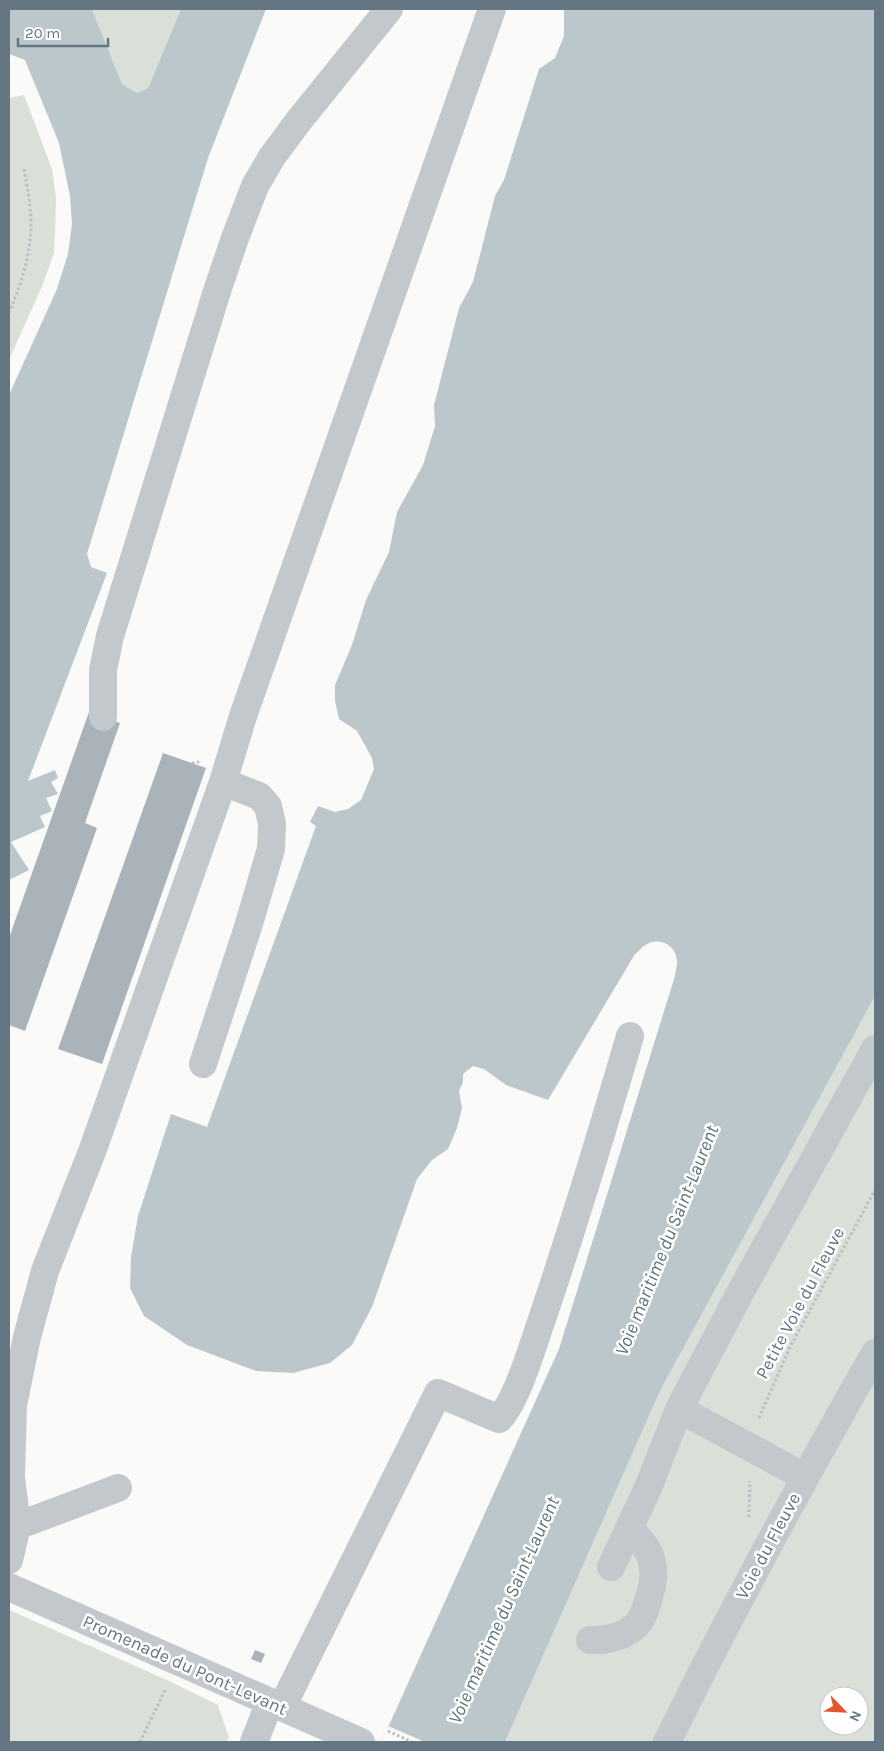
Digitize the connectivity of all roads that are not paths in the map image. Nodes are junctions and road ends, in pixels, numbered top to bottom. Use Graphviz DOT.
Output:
graph roads {
  1 [pos="389,9"];
  2 [pos="492,9"];
  3 [pos="103,717"];
  4 [pos="219,771"];
  5 [pos="630,1036"];
  6 [pos="875,1049"];
  7 [pos="203,1064"];
  8 [pos="875,1353"];
  9 [pos="679,1409"];
  10 [pos="805,1477"];
  11 [pos="118,1488"];
  12 [pos="17,1526"];
  13 [pos="630,1528"];
  14 [pos="9,1560"];
  15 [pos="611,1567"];
  16 [pos="9,1587"];
  17 [pos="590,1640"];
  18 [pos="276,1705"];
  19 [pos="254,1742"];
  20 [pos="361,1742"];
  21 [pos="667,1742"];
  1 -- 3 [label="street"];
  2 -- 4 [label="street"];
  4 -- 7 [label="street"];
  4 -- 12 [label="street"];
  5 -- 18 [label="street"];
  6 -- 9 [label="street"];
  8 -- 10 [label="street, Voie du Fleuve"];
  9 -- 10 [label="street"];
  9 -- 13 [label="street"];
  10 -- 21 [label="street, Voie du Fleuve"];
  11 -- 12 [label="street"];
  12 -- 14 [label="street"];
  13 -- 15 [label="street"];
  13 -- 17 [label="street"];
  16 -- 18 [label="street, Promenade du Pont-Levant"];
  18 -- 19 [label="street"];
  18 -- 20 [label="street, Promenade du Pont-Levant"];
}
